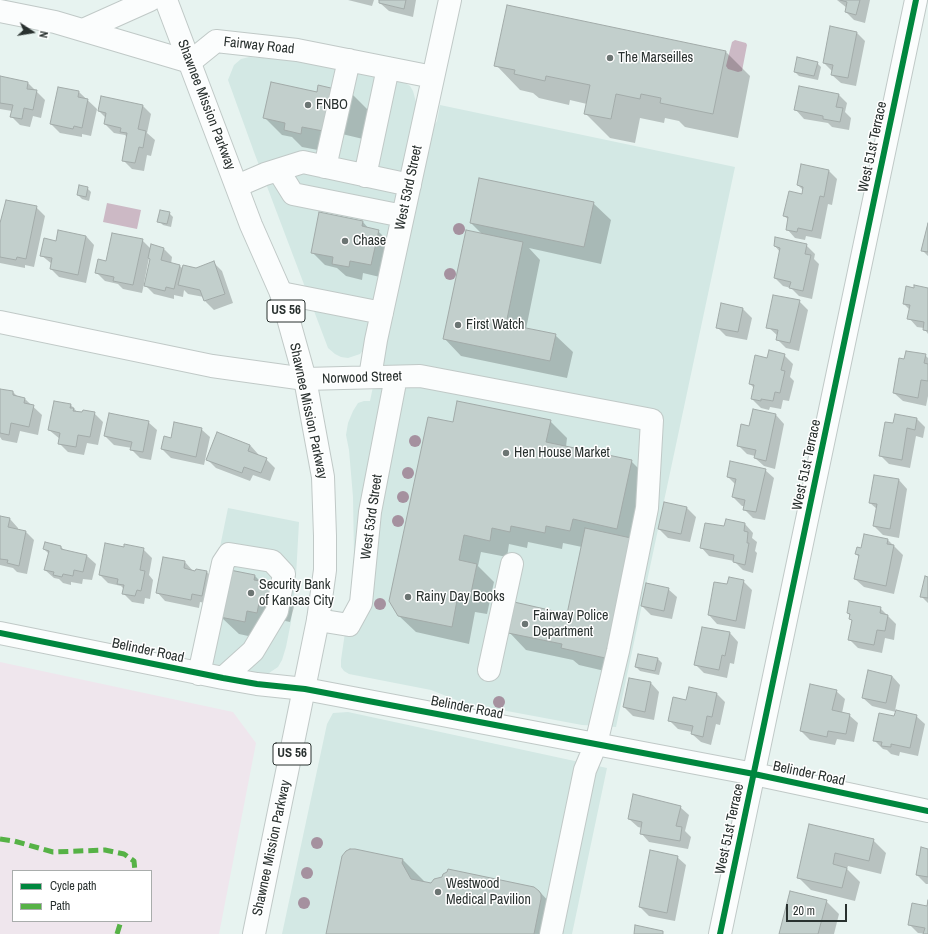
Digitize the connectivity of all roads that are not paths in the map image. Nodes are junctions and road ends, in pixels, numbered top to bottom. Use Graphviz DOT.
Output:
graph roads {
  1 [pos="150,0"];
  2 [pos="166,0"];
  3 [pos="450,0"];
  4 [pos="916,0"];
  5 [pos="0,10"];
  6 [pos="83,30"];
  7 [pos="349,60"];
  8 [pos="190,62"];
  9 [pos="388,68"];
  10 [pos="433,77"];
  11 [pos="325,167"];
  12 [pos="278,170"];
  13 [pos="365,176"];
  14 [pos="410,185"];
  15 [pos="236,186"];
  16 [pos="403,216"];
  17 [pos="281,293"];
  18 [pos="382,313"];
  19 [pos="0,322"];
  20 [pos="396,376"];
  21 [pos="370,377"];
  22 [pos="305,379"];
  23 [pos="512,564"];
  24 [pos="318,620"];
  25 [pos="0,633"];
  26 [pos="489,670"];
  27 [pos="199,674"];
  28 [pos="223,678"];
  29 [pos="305,689"];
  30 [pos="596,744"];
  31 [pos="754,774"];
  32 [pos="928,811"];
  33 [pos="254,934"];
  34 [pos="550,934"];
  35 [pos="720,934"];
  1 -- 6 [label="main road"];
  2 -- 8 [label="main road, Shawnee Mission Parkway / US 56"];
  3 -- 10 [label="main road, West 53rd Street"];
  4 -- 31 [label="main road, West 51st Terrace"];
  5 -- 6 [label="main road"];
  6 -- 8 [label="main road"];
  7 -- 8 [label="main road, Fairway Road"];
  7 -- 9 [label="main road, Fairway Road"];
  7 -- 11 [label="main road"];
  8 -- 15 [label="main road, Shawnee Mission Parkway / US 56"];
  9 -- 10 [label="main road, Fairway Road"];
  9 -- 13 [label="main road"];
  10 -- 14 [label="main road, West 53rd Street"];
  11 -- 12 [label="main road"];
  11 -- 13 [label="main road"];
  12 -- 15 [label="main road"];
  12 -- 16 [label="main road"];
  13 -- 14 [label="main road"];
  14 -- 16 [label="main road, West 53rd Street"];
  15 -- 17 [label="main road, Shawnee Mission Parkway / US 56"];
  16 -- 18 [label="main road, West 53rd Street"];
  17 -- 18 [label="main road"];
  17 -- 22 [label="main road, Shawnee Mission Parkway / US 56"];
  18 -- 21 [label="main road, West 53rd Street"];
  19 -- 22 [label="main road, Norwood Street"];
  20 -- 21 [label="main road, Norwood Street"];
  20 -- 24 [label="main road, West 53rd Street"];
  20 -- 30 [label="main road, Norwood Street"];
  21 -- 22 [label="main road, Norwood Street"];
  22 -- 24 [label="main road, Shawnee Mission Parkway / US 56"];
  23 -- 26 [label="main road"];
  24 -- 29 [label="main road, Shawnee Mission Parkway / US 56"];
  25 -- 27 [label="main road, Belinder Road"];
  27 -- 28 [label="main road, Belinder Road"];
  27 -- 28 [label="main road"];
  28 -- 29 [label="main road, Belinder Road"];
  29 -- 30 [label="main road, Belinder Road"];
  29 -- 33 [label="main road, Shawnee Mission Parkway / US 56"];
  30 -- 31 [label="main road, Belinder Road"];
  30 -- 34 [label="main road"];
  31 -- 32 [label="main road, Belinder Road"];
  31 -- 35 [label="main road, West 51st Terrace"];
}
